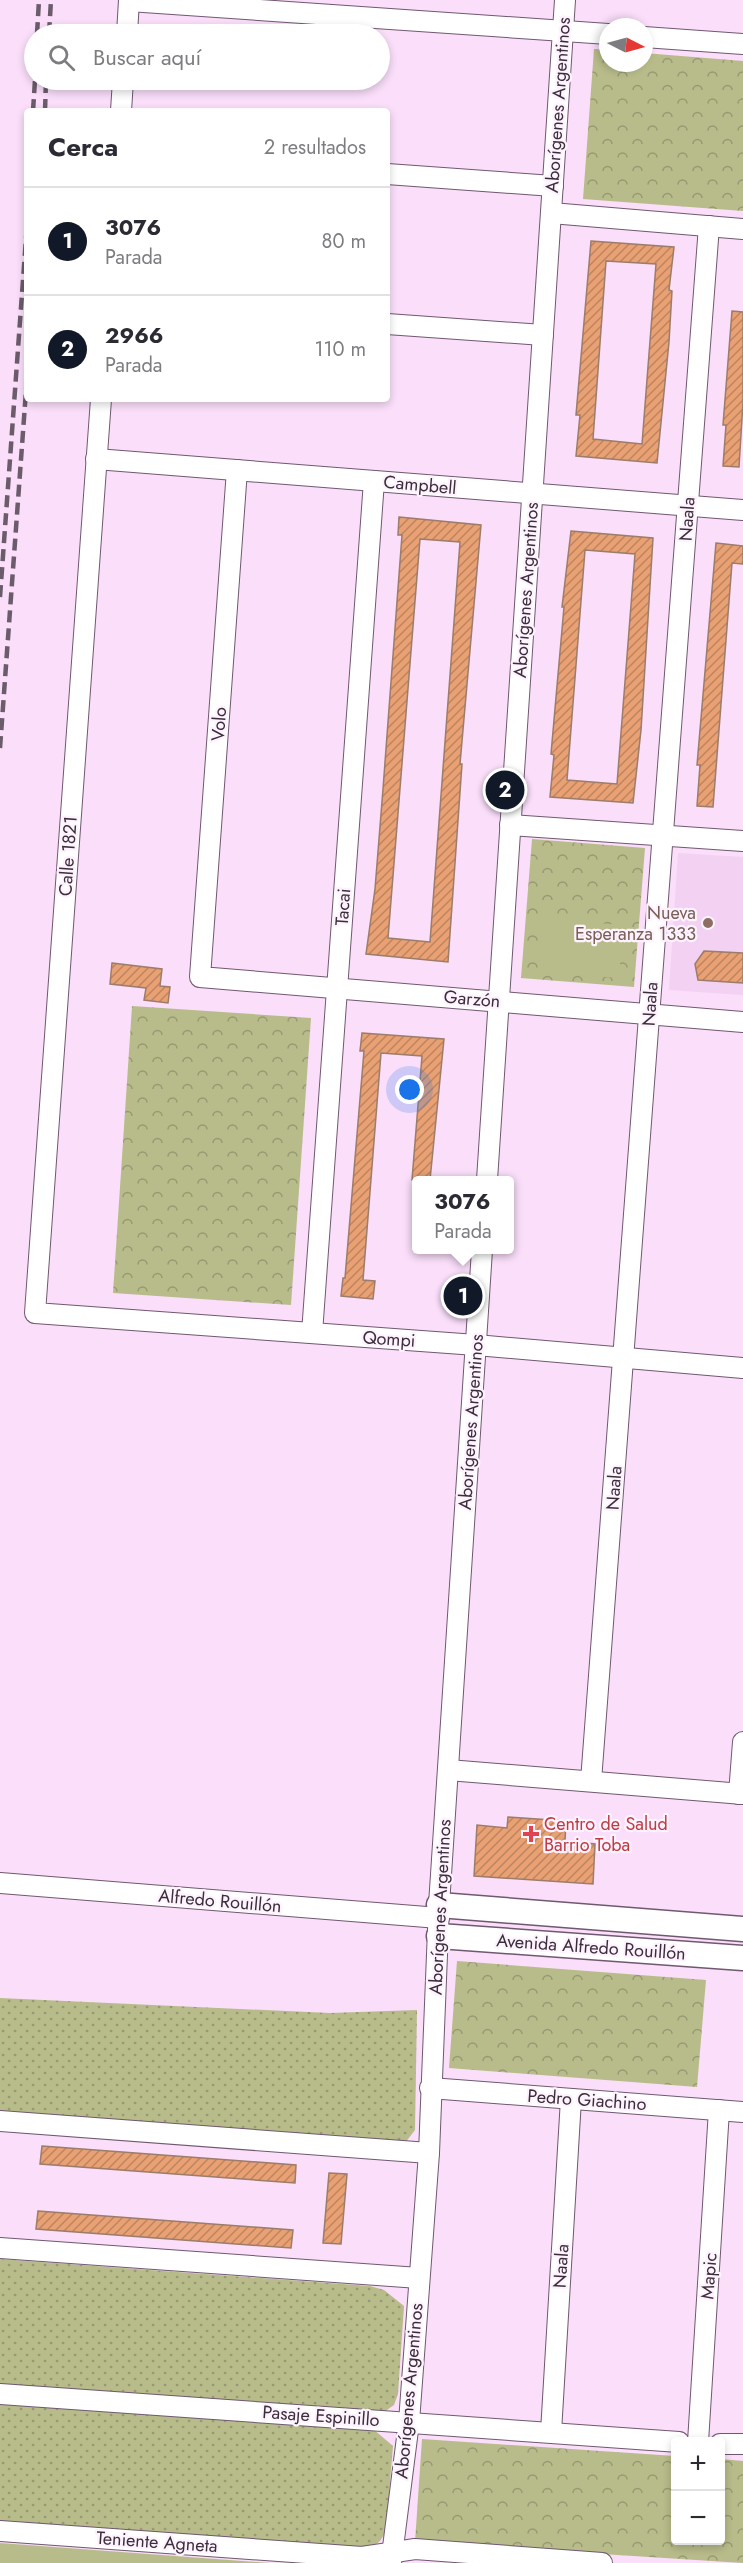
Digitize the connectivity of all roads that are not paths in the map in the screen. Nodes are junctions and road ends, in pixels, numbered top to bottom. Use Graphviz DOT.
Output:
graph roads {
  1 [pos="129,0"];
  2 [pos="565,0"];
  3 [pos="128,24"];
  4 [pos="563,31"];
  5 [pos="599,33"];
  6 [pos="653,38"];
  7 [pos="743,44"];
  8 [pos="122,90"];
  9 [pos="121,108"];
  10 [pos="390,174"];
  11 [pos="553,186"];
  12 [pos="551,213"];
  13 [pos="709,226"];
  14 [pos="743,229"];
  15 [pos="390,324"];
  16 [pos="543,335"];
  17 [pos="101,402"];
  18 [pos="96,459"];
  19 [pos="237,470"];
  20 [pos="374,481"];
  21 [pos="532,494"];
  22 [pos="687,506"];
  23 [pos="743,510"];
  24 [pos="510,825"];
  25 [pos="663,836"];
  26 [pos="743,841"];
  27 [pos="200,977"];
  28 [pos="338,988"];
  29 [pos="499,1001"];
  30 [pos="650,1014"];
  31 [pos="743,1022"];
  32 [pos="487,1176"];
  33 [pos="482,1254"];
  34 [pos="35,1313"];
  35 [pos="312,1333"];
  36 [pos="476,1345"];
  37 [pos="623,1359"];
  38 [pos="743,1368"];
  39 [pos="743,1743"];
  40 [pos="448,1770"];
  41 [pos="591,1781"];
  42 [pos="741,1794"];
  43 [pos="0,1883"];
  44 [pos="439,1920"];
  45 [pos="743,1929"];
  46 [pos="743,1958"];
  47 [pos="430,2088"];
  48 [pos="571,2099"];
  49 [pos="719,2110"];
  50 [pos="743,2112"];
  51 [pos="0,2121"];
  52 [pos="429,2153"];
  53 [pos="0,2248"];
  54 [pos="419,2278"];
  55 [pos="0,2394"];
  56 [pos="409,2422"];
  57 [pos="551,2432"];
  58 [pos="698,2437"];
  59 [pos="671,2441"];
  60 [pos="725,2444"];
  61 [pos="743,2444"];
  62 [pos="0,2531"];
  63 [pos="391,2558"];
  64 [pos="602,2563"];
  1 -- 3 [label="street"];
  1 -- 4 [label="street"];
  2 -- 4 [label="street, Aborígenes Argentinos"];
  4 -- 5 [label="street"];
  4 -- 11 [label="street, Aborígenes Argentinos"];
  6 -- 7 [label="street"];
  8 -- 9 [label="street"];
  10 -- 11 [label="street"];
  11 -- 12 [label="street, Aborígenes Argentinos"];
  12 -- 13 [label="street"];
  12 -- 16 [label="street, Aborígenes Argentinos"];
  13 -- 14 [label="street"];
  13 -- 22 [label="street, Naala"];
  15 -- 16 [label="street"];
  16 -- 21 [label="street, Aborígenes Argentinos"];
  17 -- 18 [label="street, Calle 1821"];
  18 -- 19 [label="street, Campbell"];
  18 -- 34 [label="street, Calle 1821"];
  19 -- 20 [label="street, Campbell"];
  19 -- 27 [label="street, Volo"];
  20 -- 21 [label="street, Campbell"];
  20 -- 28 [label="street, Tacai"];
  21 -- 22 [label="street, Campbell"];
  21 -- 24 [label="street, Aborígenes Argentinos"];
  22 -- 23 [label="street, Campbell"];
  22 -- 25 [label="street, Naala"];
  24 -- 25 [label="street"];
  24 -- 29 [label="street, Aborígenes Argentinos"];
  25 -- 26 [label="street"];
  25 -- 30 [label="street, Naala"];
  27 -- 28 [label="street, Garzón"];
  28 -- 29 [label="street, Garzón"];
  28 -- 35 [label="street, Tacai"];
  29 -- 30 [label="street, Garzón"];
  29 -- 32 [label="street, Aborígenes Argentinos"];
  30 -- 31 [label="street, Garzón"];
  30 -- 37 [label="street, Naala"];
  33 -- 36 [label="street, Aborígenes Argentinos"];
  34 -- 35 [label="street, Qompi"];
  35 -- 36 [label="street, Qompi"];
  36 -- 37 [label="street, Qompi"];
  36 -- 40 [label="street, Aborígenes Argentinos"];
  37 -- 38 [label="street, Qompi"];
  37 -- 41 [label="street, Naala"];
  39 -- 42 [label="street"];
  40 -- 41 [label="street"];
  40 -- 44 [label="street, Aborígenes Argentinos"];
  41 -- 42 [label="street"];
  43 -- 44 [label="street, Alfredo Rouillón"];
  44 -- 45 [label="street, Avenida Alfredo Rouillón"];
  44 -- 46 [label="street, Avenida Alfredo Rouillón"];
  44 -- 47 [label="street, Aborígenes Argentinos"];
  47 -- 48 [label="street, Pedro Giachino"];
  47 -- 52 [label="street, Aborígenes Argentinos"];
  48 -- 49 [label="street, Pedro Giachino"];
  48 -- 57 [label="street, Naala"];
  49 -- 50 [label="street, Pedro Giachino"];
  49 -- 58 [label="street, Mapic"];
  51 -- 52 [label="street"];
  52 -- 54 [label="street, Aborígenes Argentinos"];
  53 -- 54 [label="street"];
  54 -- 56 [label="street, Aborígenes Argentinos"];
  55 -- 56 [label="street, Pasaje Espinillo"];
  56 -- 57 [label="street, Pasaje Espinillo"];
  56 -- 63 [label="street, Aborígenes Argentinos"];
  57 -- 59 [label="street, Pasaje Espinillo"];
  60 -- 61 [label="street"];
  62 -- 63 [label="street, Teniente Agneta"];
  63 -- 64 [label="street, Teniente Agneta"];
}
